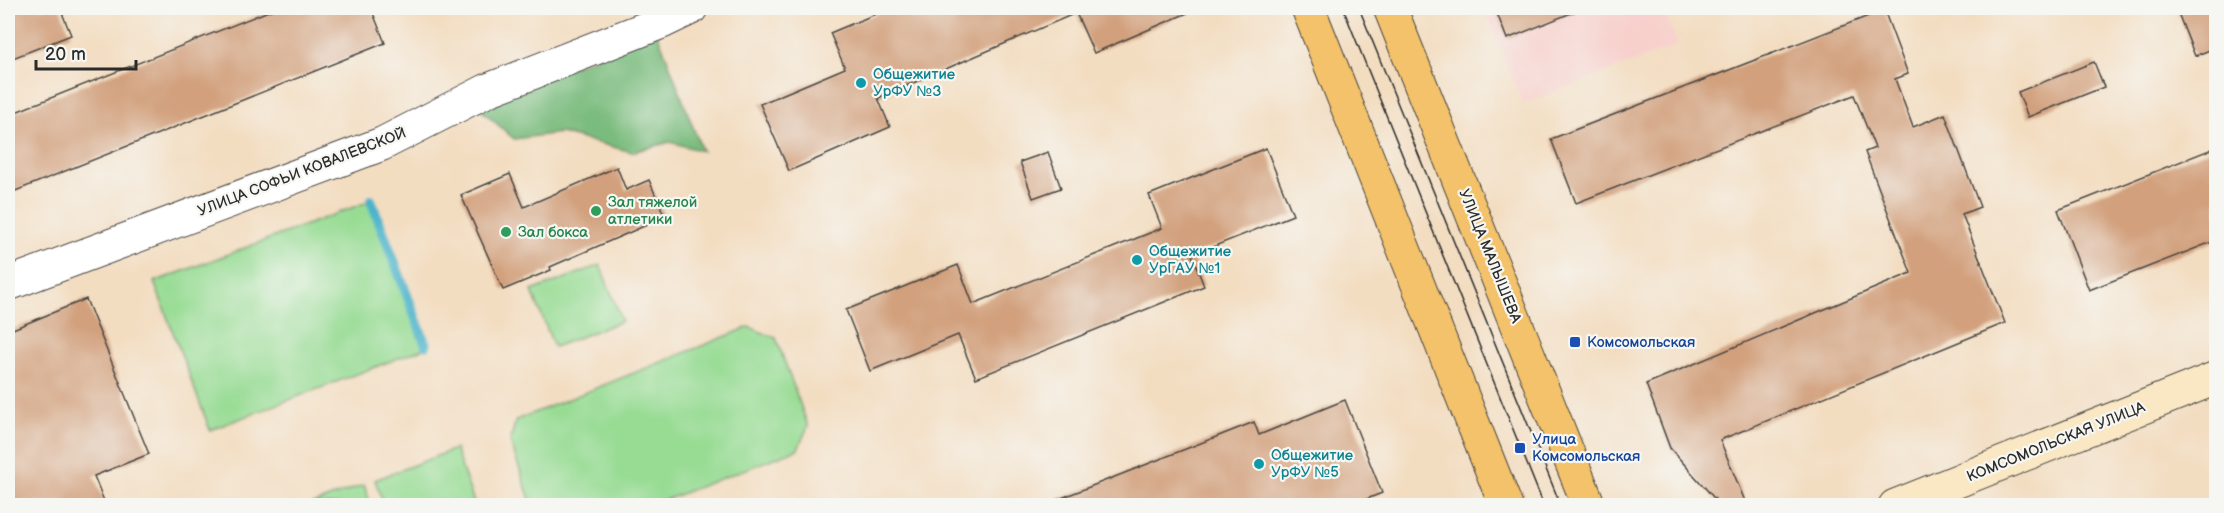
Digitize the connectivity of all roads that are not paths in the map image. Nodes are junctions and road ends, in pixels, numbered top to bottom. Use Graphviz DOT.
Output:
graph roads {
  1 [pos="691,8"];
  2 [pos="1308,8"];
  3 [pos="1390,8"];
  4 [pos="8,284"];
  5 [pos="2217,378"];
  6 [pos="1506,506"];
  7 [pos="1588,506"];
  8 [pos="1895,506"];
  1 -- 4 [label="street, УЛИЦА СОФЬИ КОВАЛЕВСКОЙ"];
  2 -- 6 [label="main road"];
  3 -- 7 [label="main road, УЛИЦА МАЛЫШЕВА"];
  5 -- 8 [label="main road, КОМСОМОЛЬСКАЯ УЛИЦА"];
}
